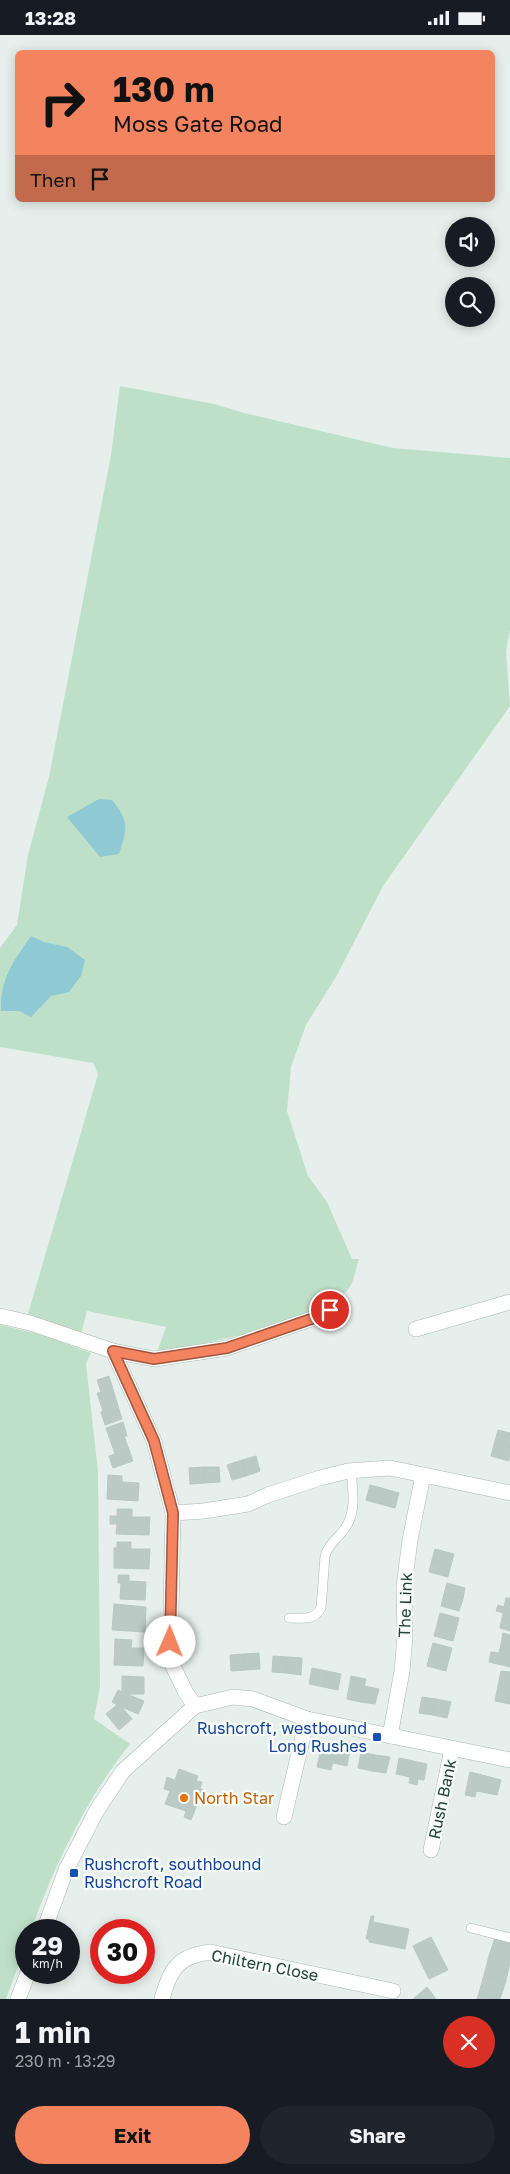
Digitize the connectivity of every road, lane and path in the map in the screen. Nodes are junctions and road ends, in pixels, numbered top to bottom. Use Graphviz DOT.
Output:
graph roads {
  1 [pos="510,1302"];
  2 [pos="339,1304"];
  3 [pos="0,1316"];
  4 [pos="416,1329"];
  5 [pos="113,1351"];
  6 [pos="351,1471"];
  7 [pos="423,1475"];
  8 [pos="510,1493"];
  9 [pos="173,1513"];
  10 [pos="289,1618"];
  11 [pos="195,1706"];
  12 [pos="307,1719"];
  13 [pos="390,1736"];
  14 [pos="452,1749"];
  15 [pos="510,1760"];
  16 [pos="284,1817"];
  17 [pos="430,1849"];
  18 [pos="48,1919"];
  19 [pos="472,1927"];
  20 [pos="510,1938"];
  21 [pos="24,1984"];
  22 [pos="393,1991"];
  23 [pos="18,1999"];
  24 [pos="162,1999"];
  1 -- 4 [label="street"];
  2 -- 5 [label="street"];
  3 -- 5 [label="street"];
  5 -- 9 [label="street"];
  6 -- 7 [label="street"];
  6 -- 9 [label="street"];
  6 -- 10 [label="lane"];
  7 -- 8 [label="street"];
  7 -- 13 [label="street, The Link"];
  9 -- 11 [label="street"];
  11 -- 12 [label="street"];
  11 -- 18 [label="street"];
  12 -- 13 [label="street"];
  12 -- 16 [label="street"];
  13 -- 14 [label="street"];
  14 -- 15 [label="street"];
  14 -- 17 [label="street, Rush Bank"];
  19 -- 20 [label="lane"];
  21 -- 23 [label="street"];
  22 -- 24 [label="street, Chiltern Close"];
}
